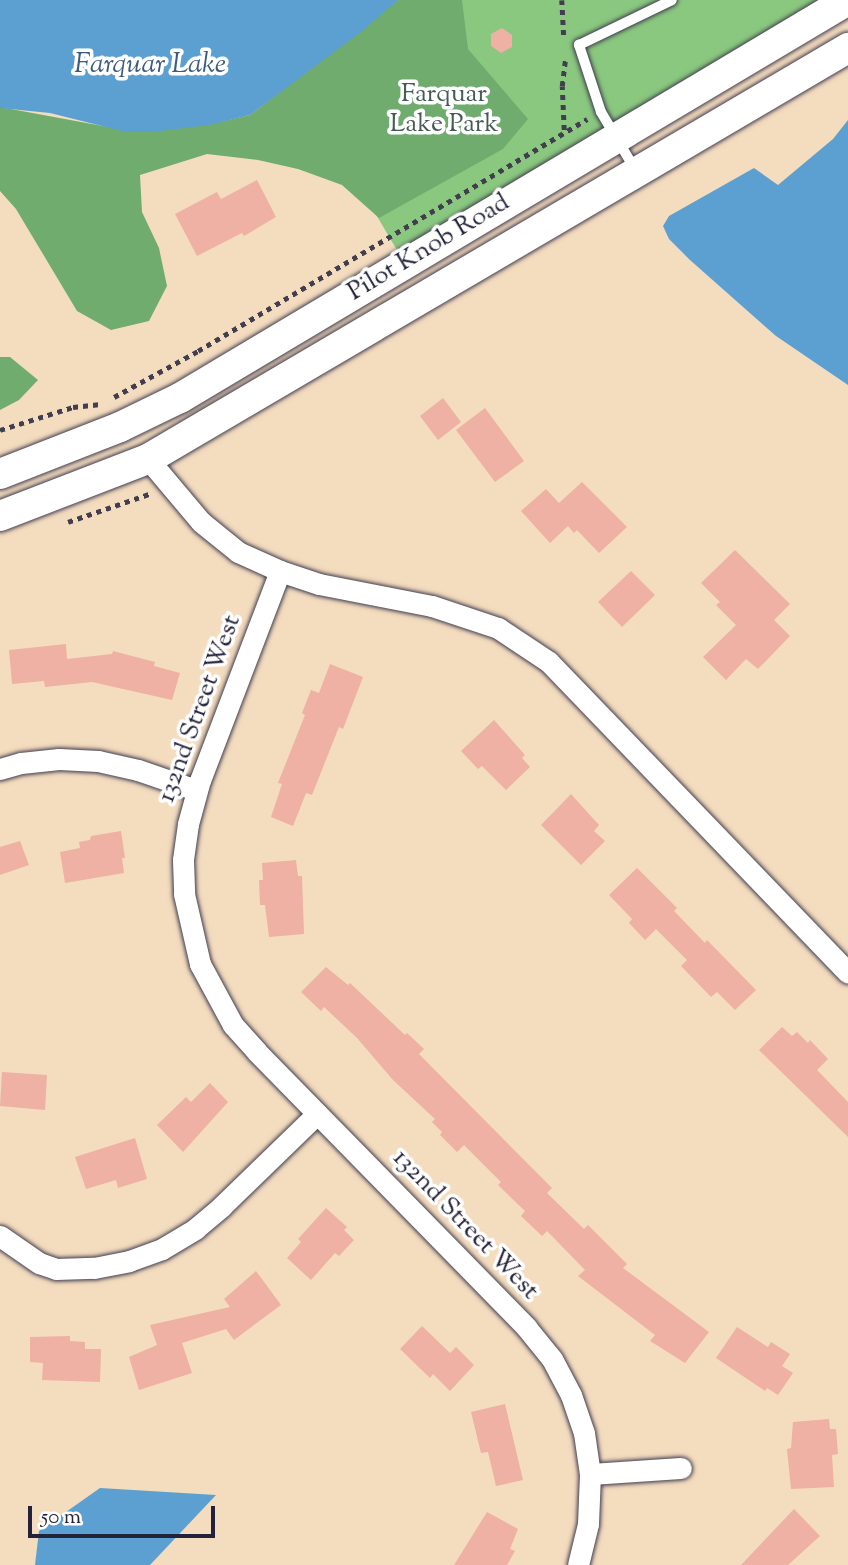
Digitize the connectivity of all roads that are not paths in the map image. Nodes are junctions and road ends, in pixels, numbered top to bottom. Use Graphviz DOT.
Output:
graph roads {
  1 [pos="671,0"];
  2 [pos="848,0"];
  3 [pos="848,48"];
  4 [pos="608,124"];
  5 [pos="637,173"];
  6 [pos="120,427"];
  7 [pos="148,458"];
  8 [pos="0,474"];
  9 [pos="0,516"];
  10 [pos="281,571"];
  11 [pos="0,769"];
  12 [pos="196,790"];
  13 [pos="848,973"];
  14 [pos="317,1114"];
  15 [pos="0,1236"];
  16 [pos="681,1468"];
  17 [pos="590,1474"];
  18 [pos="578,1565"];
  1 -- 4 [label="lane"];
  2 -- 4 [label="main road, Pilot Knob Road"];
  3 -- 5 [label="main road, Pilot Knob Road"];
  4 -- 5 [label="lane"];
  4 -- 6 [label="main road, Pilot Knob Road"];
  5 -- 7 [label="main road, Pilot Knob Road"];
  6 -- 7 [label="main road"];
  6 -- 8 [label="main road, Pilot Knob Road"];
  7 -- 9 [label="main road, Pilot Knob Road"];
  7 -- 10 [label="street"];
  10 -- 12 [label="street, 132nd Street West"];
  10 -- 13 [label="street"];
  11 -- 12 [label="street"];
  12 -- 14 [label="street, 132nd Street West"];
  14 -- 15 [label="street"];
  14 -- 17 [label="street, 132nd Street West"];
  16 -- 17 [label="street"];
  17 -- 18 [label="street, 132nd Street West"];
}
